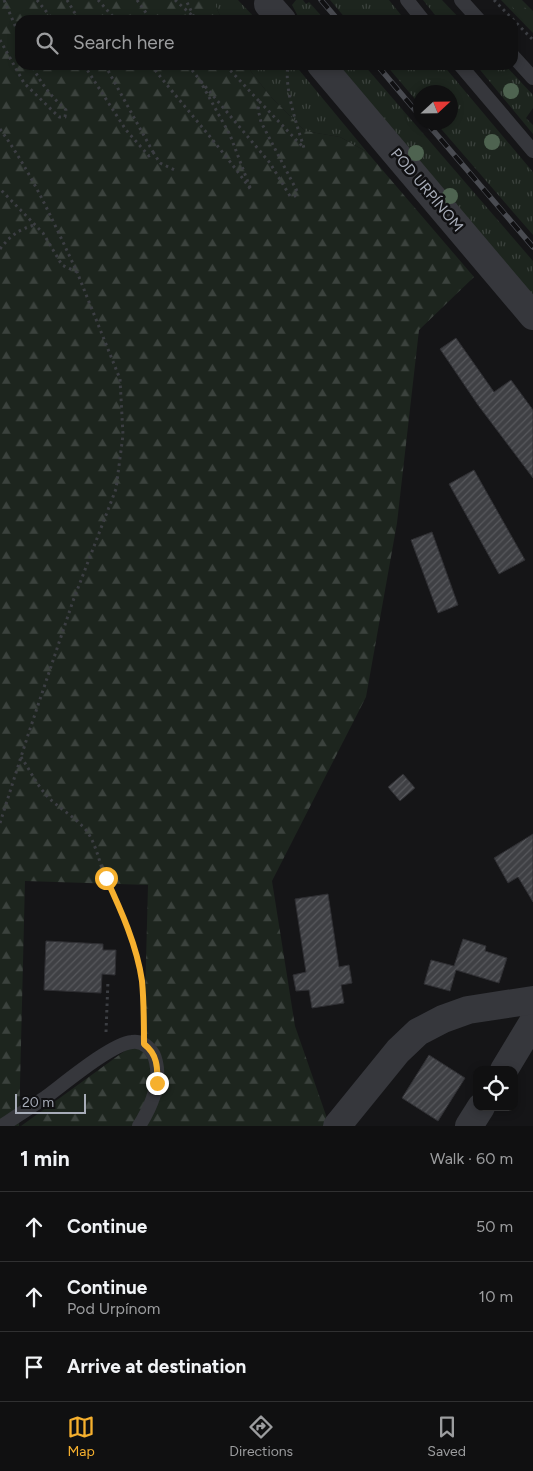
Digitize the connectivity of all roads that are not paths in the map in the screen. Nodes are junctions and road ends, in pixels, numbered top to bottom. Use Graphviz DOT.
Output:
graph roads {
  1 [pos="407,0"];
  2 [pos="461,0"];
  3 [pos="420,15"];
  4 [pos="474,15"];
  5 [pos="518,62"];
  6 [pos="325,70"];
  7 [pos="464,70"];
  8 [pos="533,78"];
  9 [pos="533,151"];
  10 [pos="533,316"];
  11 [pos="533,1000"];
  12 [pos="533,1022"];
  13 [pos="506,1066"];
  14 [pos="479,1111"];
  15 [pos="2,1126"];
  16 [pos="139,1126"];
  17 [pos="337,1126"];
  18 [pos="470,1126"];
  1 -- 3 [label="lane"];
  2 -- 4 [label="lane"];
  5 -- 8 [label="lane"];
  6 -- 10 [label="street, POD URPÍNOM"];
  7 -- 9 [label="lane"];
  11 -- 17 [label="street"];
  12 -- 13 [label="street"];
  14 -- 18 [label="street"];
  15 -- 16 [label="lane"];
}
